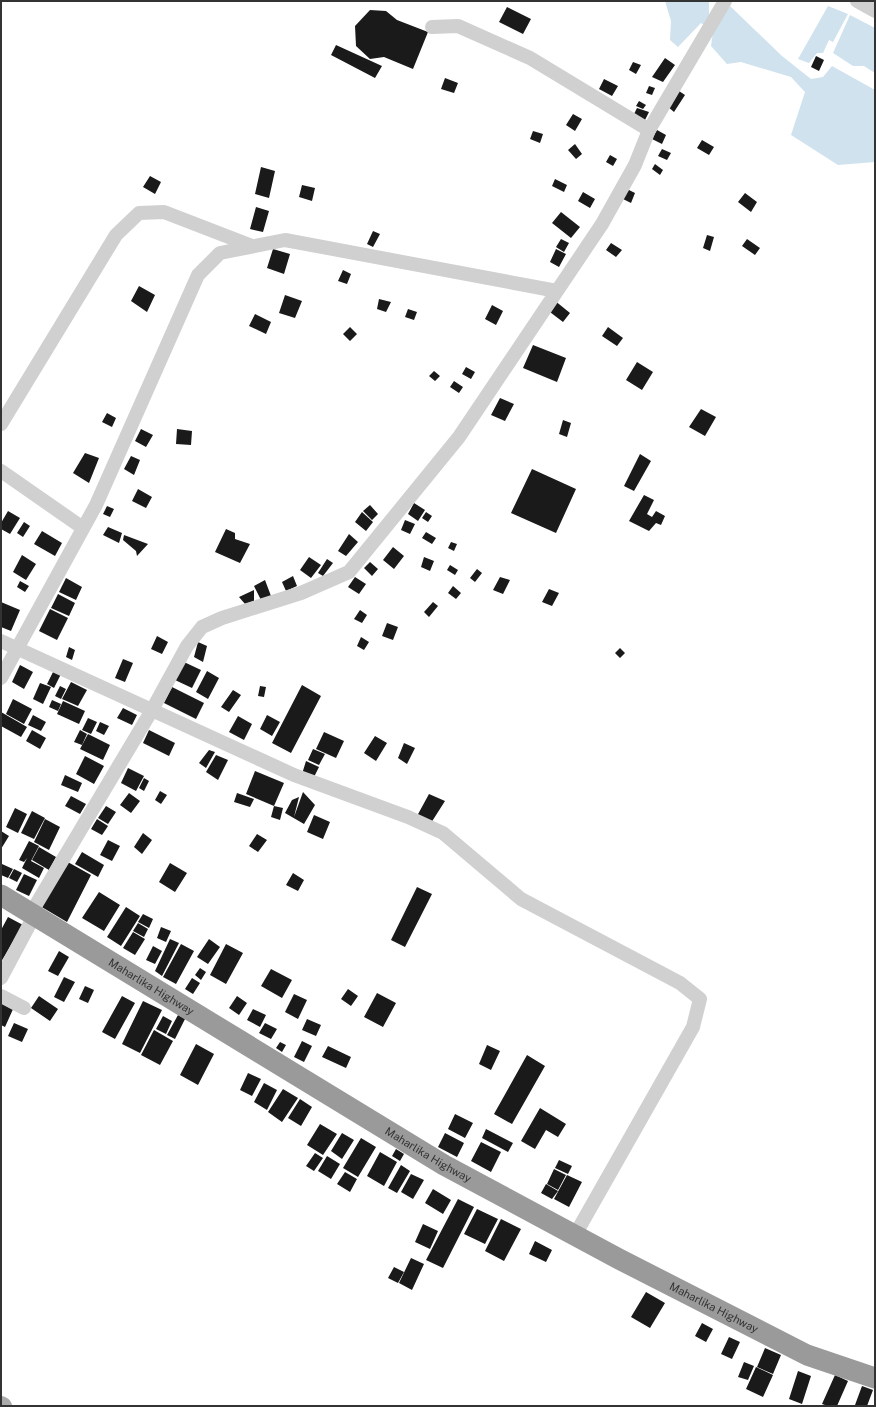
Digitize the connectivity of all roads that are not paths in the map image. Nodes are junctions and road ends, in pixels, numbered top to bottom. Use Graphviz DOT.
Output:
graph roads {
  1 [pos="725,1"];
  2 [pos="857,1"];
  3 [pos="875,11"];
  4 [pos="432,27"];
  5 [pos="649,130"];
  6 [pos="252,246"];
  7 [pos="557,291"];
  8 [pos="1,424"];
  9 [pos="1,471"];
  10 [pos="83,528"];
  11 [pos="1,641"];
  12 [pos="18,648"];
  13 [pos="1,678"];
  14 [pos="152,710"];
  15 [pos="1,895"];
  16 [pos="33,914"];
  17 [pos="1,978"];
  18 [pos="1,996"];
  19 [pos="24,1008"];
  20 [pos="574,1235"];
  21 [pos="875,1378"];
  1 -- 5 [label="street"];
  2 -- 3 [label="street"];
  4 -- 5 [label="street"];
  5 -- 7 [label="street"];
  6 -- 7 [label="street"];
  6 -- 8 [label="street"];
  6 -- 10 [label="street"];
  7 -- 14 [label="street"];
  9 -- 10 [label="street"];
  10 -- 12 [label="street"];
  11 -- 12 [label="street"];
  12 -- 13 [label="street"];
  12 -- 14 [label="street"];
  14 -- 16 [label="street"];
  14 -- 20 [label="street"];
  15 -- 16 [label="highway, Maharlika Highway"];
  16 -- 17 [label="street"];
  16 -- 20 [label="highway, Maharlika Highway"];
  18 -- 19 [label="street"];
  20 -- 21 [label="highway, Maharlika Highway"];
}
